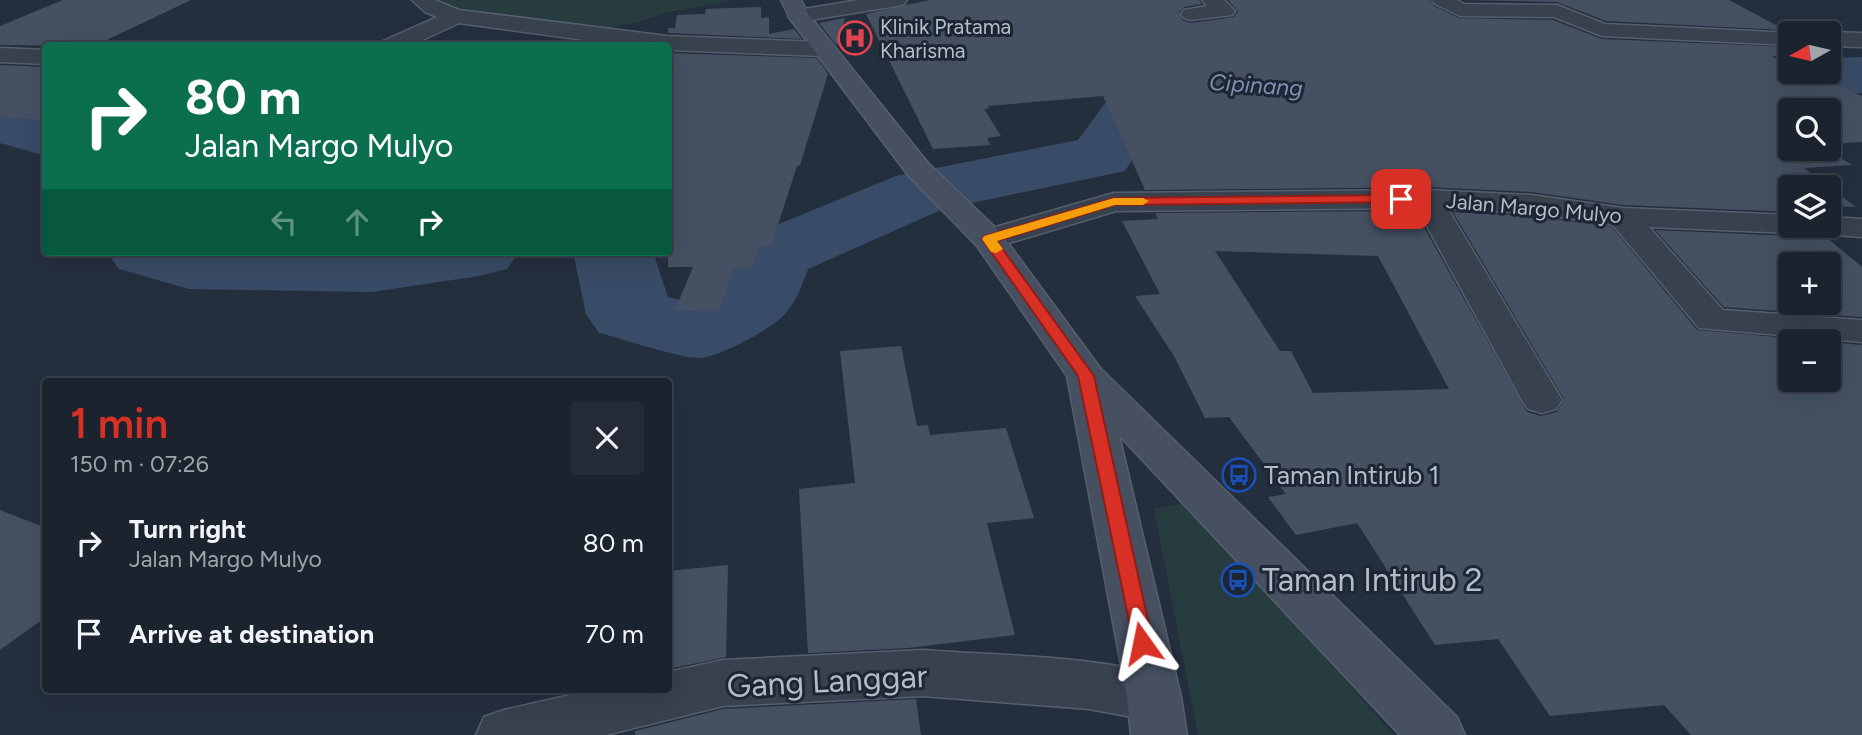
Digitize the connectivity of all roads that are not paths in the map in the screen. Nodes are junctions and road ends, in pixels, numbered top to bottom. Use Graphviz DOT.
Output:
graph roads {
  1 [pos="422,0"];
  2 [pos="897,0"];
  3 [pos="1212,0"];
  4 [pos="1442,0"];
  5 [pos="795,8"];
  6 [pos="1191,14"];
  7 [pos="456,16"];
  8 [pos="666,19"];
  9 [pos="533,26"];
  10 [pos="1778,37"];
  11 [pos="1841,39"];
  12 [pos="1862,40"];
  13 [pos="596,41"];
  14 [pos="400,42"];
  15 [pos="509,42"];
  16 [pos="628,42"];
  17 [pos="661,42"];
  18 [pos="672,43"];
  19 [pos="823,49"];
  20 [pos="0,55"];
  21 [pos="42,57"];
  22 [pos="1427,199"];
  23 [pos="1623,217"];
  24 [pos="1778,223"];
  25 [pos="1841,227"];
  26 [pos="1862,228"];
  27 [pos="983,233"];
  28 [pos="1862,331"];
  29 [pos="1086,376"];
  30 [pos="1542,400"];
  31 [pos="1156,716"];
  32 [pos="504,735"];
  33 [pos="1437,735"];
  1 -- 7 [label="street"];
  2 -- 5 [label="street"];
  3 -- 6 [label="street"];
  4 -- 10 [label="street"];
  5 -- 19 [label="street"];
  7 -- 9 [label="street"];
  7 -- 14 [label="street"];
  8 -- 17 [label="street"];
  9 -- 13 [label="street"];
  9 -- 15 [label="street"];
  11 -- 12 [label="street"];
  13 -- 16 [label="street"];
  18 -- 19 [label="street"];
  19 -- 27 [label="street"];
  20 -- 21 [label="street"];
  22 -- 23 [label="street, Jalan Margo Mulyo"];
  22 -- 27 [label="street, Jalan Margo Mulyo"];
  22 -- 30 [label="street"];
  23 -- 24 [label="street, Jalan Margo Mulyo"];
  23 -- 28 [label="street"];
  25 -- 26 [label="street"];
  27 -- 29 [label="street"];
  29 -- 31 [label="street"];
  29 -- 33 [label="street"];
  31 -- 32 [label="street, Gang Langgar"];
}
